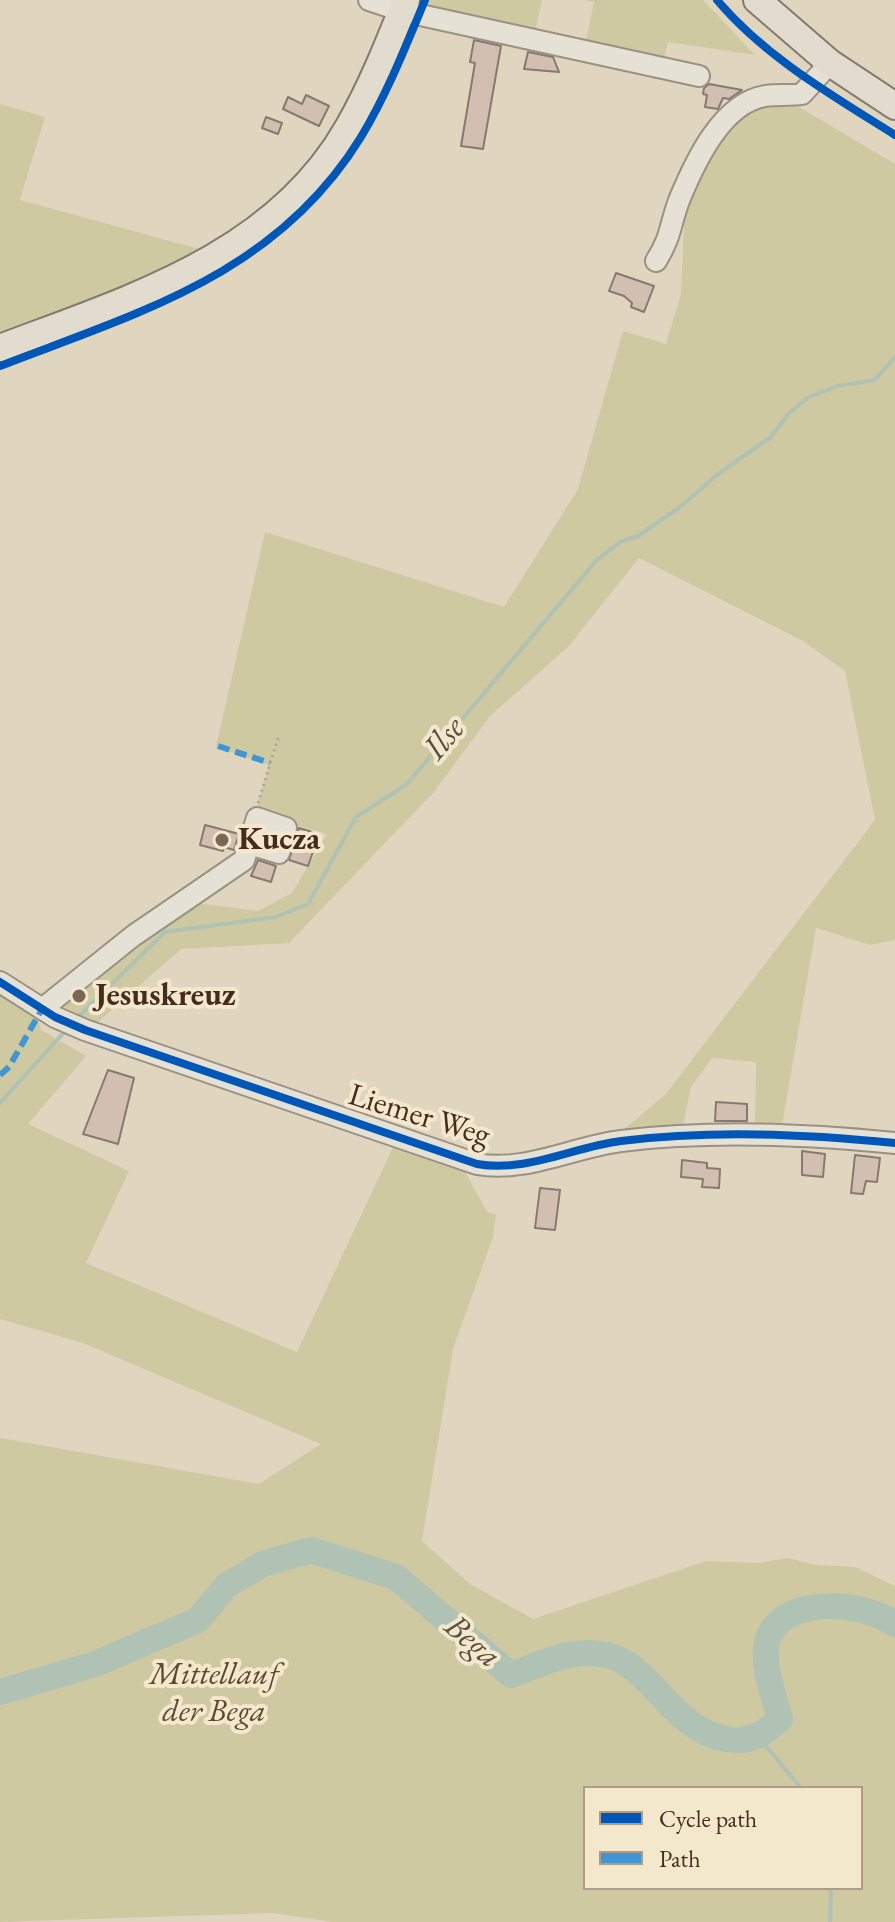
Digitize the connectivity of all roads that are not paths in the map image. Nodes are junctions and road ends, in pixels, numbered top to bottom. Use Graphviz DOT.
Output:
graph roads {
  1 [pos="369,0"];
  2 [pos="757,0"];
  3 [pos="404,6"];
  4 [pos="830,63"];
  5 [pos="699,76"];
  6 [pos="895,106"];
  7 [pos="656,261"];
  8 [pos="0,348"];
  9 [pos="249,844"];
  10 [pos="0,982"];
  11 [pos="49,1013"];
  12 [pos="895,1143"];
  1 -- 3 [label="street"];
  2 -- 4 [label="main road"];
  3 -- 5 [label="street"];
  3 -- 8 [label="main road"];
  4 -- 6 [label="main road"];
  4 -- 7 [label="street"];
  9 -- 9 [label="street"];
  9 -- 11 [label="street"];
  10 -- 11 [label="street, Liemer Weg"];
  11 -- 12 [label="street, Liemer Weg"];
}
